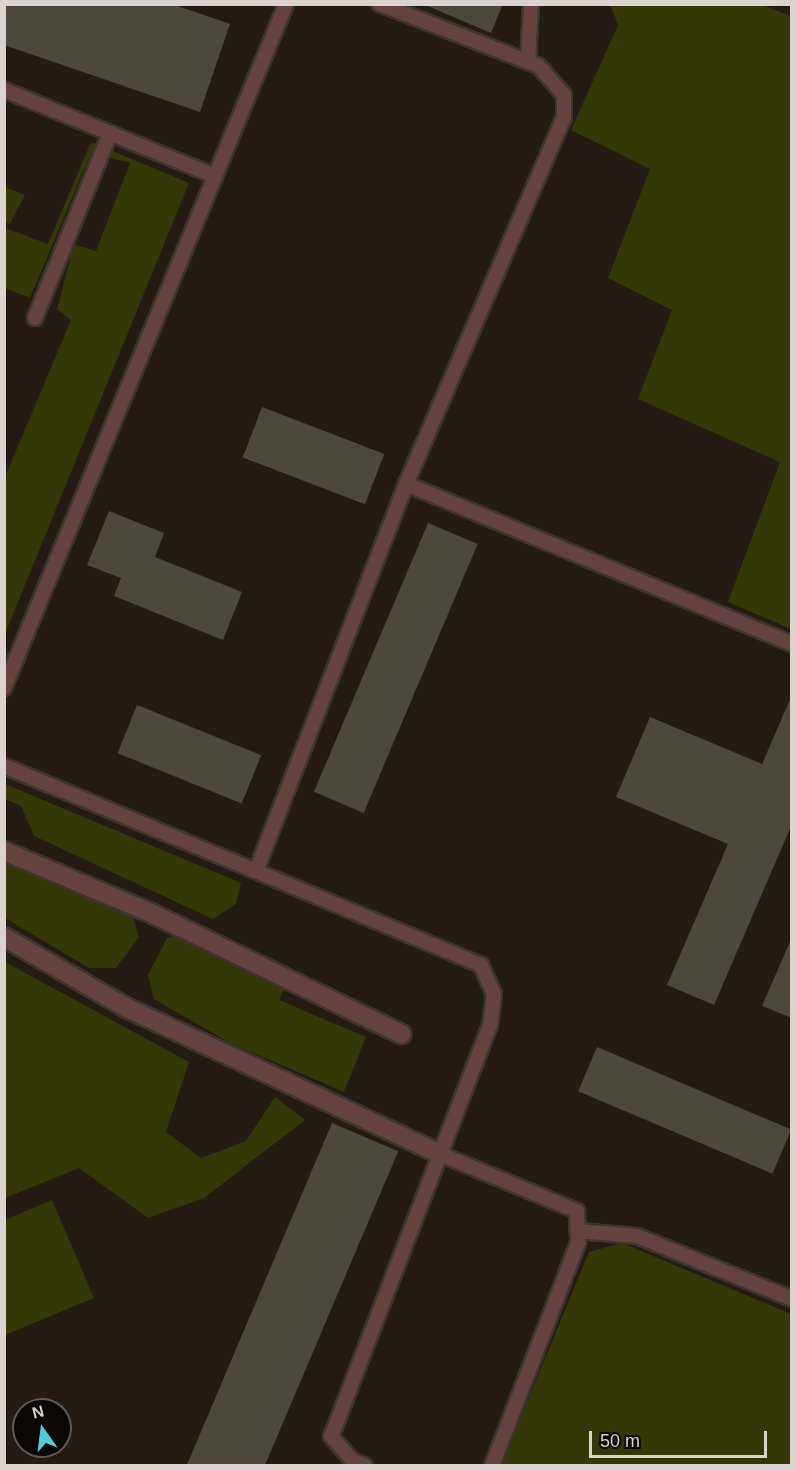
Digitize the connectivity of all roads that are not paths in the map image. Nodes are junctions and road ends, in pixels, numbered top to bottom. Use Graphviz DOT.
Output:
graph roads {
  1 [pos="286,4"];
  2 [pos="380,4"];
  3 [pos="531,4"];
  4 [pos="528,63"];
  5 [pos="4,90"];
  6 [pos="110,133"];
  7 [pos="215,176"];
  8 [pos="35,318"];
  9 [pos="406,483"];
  10 [pos="792,644"];
  11 [pos="4,688"];
  12 [pos="4,765"];
  13 [pos="4,851"];
  14 [pos="256,871"];
  15 [pos="4,937"];
  16 [pos="401,1034"];
  17 [pos="440,1154"];
  18 [pos="578,1231"];
  19 [pos="792,1299"];
  20 [pos="365,1466"];
  21 [pos="492,1466"];
  1 -- 7 [label="lane"];
  2 -- 4 [label="lane"];
  3 -- 4 [label="lane"];
  4 -- 9 [label="lane"];
  5 -- 6 [label="lane"];
  6 -- 7 [label="lane"];
  6 -- 8 [label="lane"];
  7 -- 11 [label="lane"];
  9 -- 10 [label="lane"];
  9 -- 14 [label="lane"];
  12 -- 14 [label="lane"];
  13 -- 16 [label="street"];
  14 -- 17 [label="lane"];
  15 -- 17 [label="street"];
  17 -- 18 [label="lane"];
  17 -- 20 [label="lane"];
  18 -- 19 [label="lane"];
  18 -- 21 [label="lane"];
}
